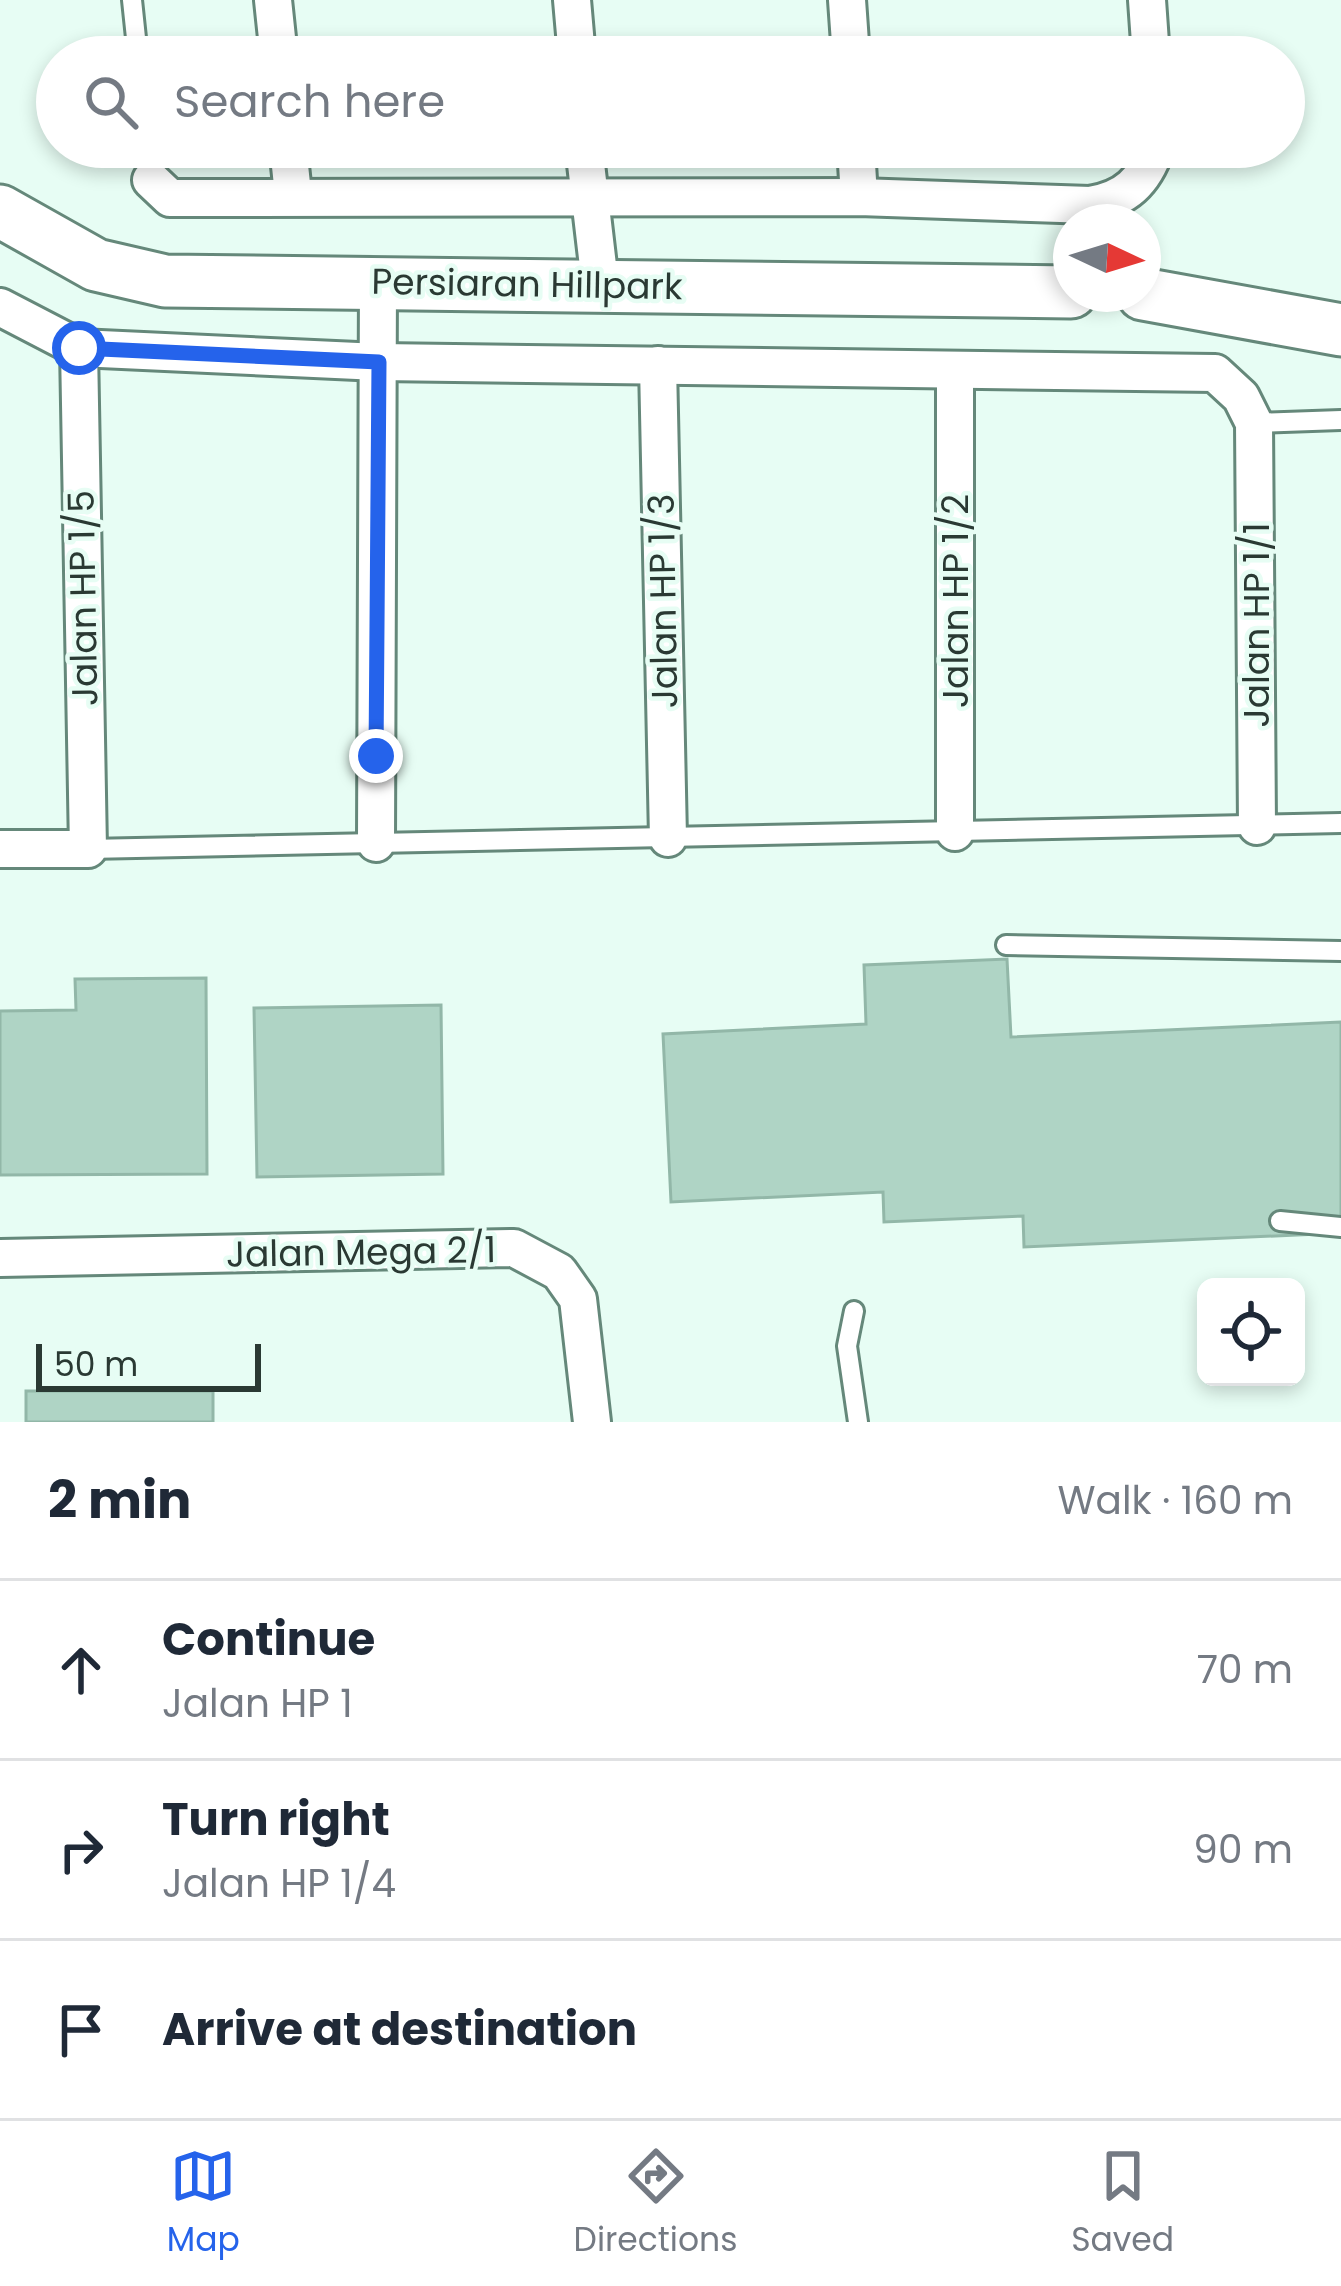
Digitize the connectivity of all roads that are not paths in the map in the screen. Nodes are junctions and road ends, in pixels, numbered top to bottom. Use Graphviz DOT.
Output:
graph roads {
  1 [pos="132,0"];
  2 [pos="273,0"];
  3 [pos="572,0"];
  4 [pos="847,0"];
  5 [pos="1147,0"];
  6 [pos="136,36"];
  7 [pos="277,36"];
  8 [pos="575,36"];
  9 [pos="849,36"];
  10 [pos="1150,36"];
  11 [pos="151,168"];
  12 [pos="290,168"];
  13 [pos="586,168"];
  14 [pos="858,168"];
  15 [pos="1145,168"];
  16 [pos="293,194"];
  17 [pos="589,196"];
  18 [pos="860,197"];
  19 [pos="0,211"];
  20 [pos="378,280"];
  21 [pos="600,283"];
  22 [pos="1053,292"];
  23 [pos="1161,297"];
  24 [pos="0,307"];
  25 [pos="1341,330"];
  26 [pos="79,348"];
  27 [pos="379,362"];
  28 [pos="658,365"];
  29 [pos="956,370"];
  30 [pos="1341,420"];
  31 [pos="1254,423"];
  32 [pos="1341,823"];
  33 [pos="1257,826"];
  34 [pos="955,832"];
  35 [pos="668,838"];
  36 [pos="376,843"];
  37 [pos="0,849"];
  38 [pos="88,849"];
  39 [pos="1006,945"];
  40 [pos="1341,951"];
  41 [pos="1280,1220"];
  42 [pos="1341,1227"];
  43 [pos="0,1258"];
  44 [pos="854,1311"];
  45 [pos="592,1422"];
  46 [pos="858,1422"];
  1 -- 6 [label="lane"];
  2 -- 7 [label="street"];
  3 -- 8 [label="street"];
  4 -- 9 [label="street"];
  5 -- 10 [label="street"];
  11 -- 16 [label="street"];
  12 -- 16 [label="street"];
  13 -- 17 [label="street"];
  14 -- 18 [label="street"];
  15 -- 18 [label="street"];
  16 -- 17 [label="street"];
  17 -- 18 [label="street"];
  17 -- 21 [label="street"];
  19 -- 20 [label="street, Persiaran Hillpark"];
  20 -- 21 [label="street, Persiaran Hillpark"];
  20 -- 27 [label="street"];
  21 -- 22 [label="street, Persiaran Hillpark"];
  23 -- 25 [label="street"];
  24 -- 26 [label="street"];
  26 -- 27 [label="street"];
  26 -- 38 [label="street, Jalan HP 1/5"];
  27 -- 28 [label="street"];
  27 -- 36 [label="street"];
  28 -- 29 [label="street"];
  28 -- 35 [label="street, Jalan HP 1/3"];
  29 -- 31 [label="street"];
  29 -- 34 [label="street, Jalan HP 1/2"];
  30 -- 31 [label="lane"];
  31 -- 33 [label="street, Jalan HP 1/1"];
  32 -- 33 [label="lane"];
  33 -- 34 [label="lane"];
  34 -- 35 [label="lane"];
  35 -- 36 [label="lane"];
  36 -- 38 [label="lane"];
  37 -- 38 [label="street"];
  39 -- 40 [label="lane"];
  41 -- 42 [label="lane"];
  43 -- 45 [label="street, Jalan Mega 2/1"];
  44 -- 46 [label="lane"];
}
